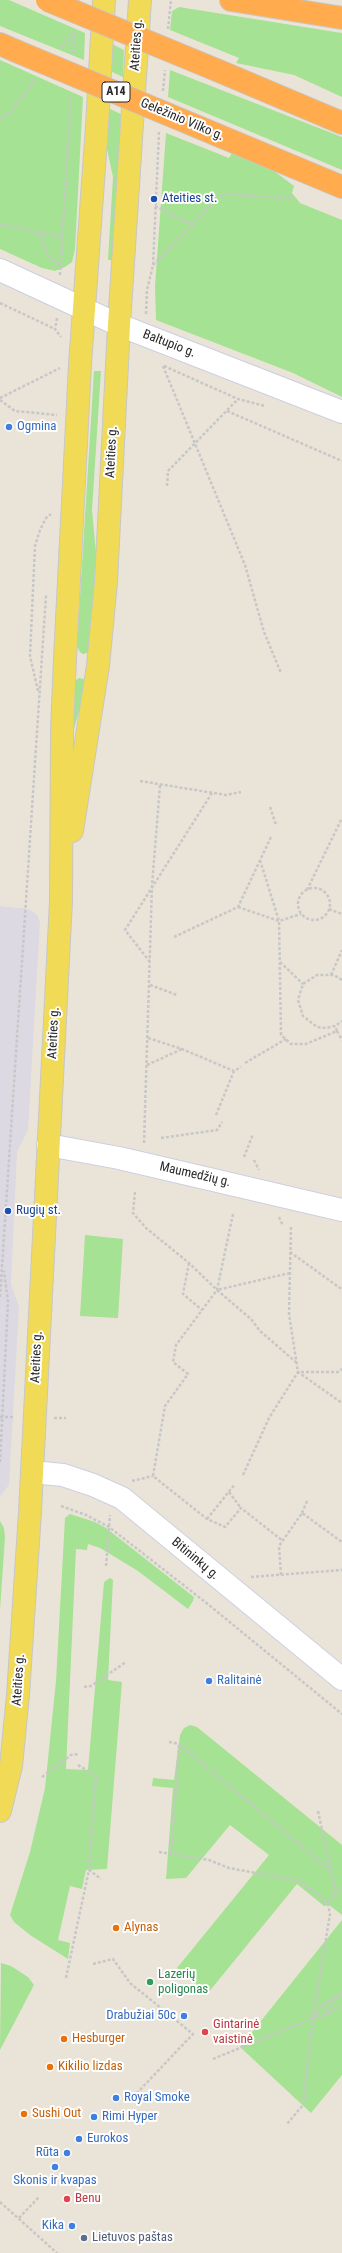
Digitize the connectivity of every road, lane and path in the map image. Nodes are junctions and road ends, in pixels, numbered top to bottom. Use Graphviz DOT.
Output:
graph roads {
  1 [pos="47,0"];
  2 [pos="104,0"];
  3 [pos="140,0"];
  4 [pos="171,0"];
  5 [pos="231,0"];
  6 [pos="342,18"];
  7 [pos="75,24"];
  8 [pos="168,31"];
  9 [pos="8,48"];
  10 [pos="73,56"];
  11 [pos="165,69"];
  12 [pos="162,92"];
  13 [pos="71,95"];
  14 [pos="342,122"];
  15 [pos="159,130"];
  16 [pos="342,187"];
  17 [pos="291,198"];
  18 [pos="155,206"];
  19 [pos="0,224"];
  20 [pos="193,225"];
  21 [pos="39,232"];
  22 [pos="62,237"];
  23 [pos="153,265"];
  24 [pos="60,266"];
  25 [pos="0,270"];
  26 [pos="59,298"];
  27 [pos="0,303"];
  28 [pos="84,309"];
  29 [pos="118,325"];
  30 [pos="56,329"];
  31 [pos="145,334"];
  32 [pos="62,339"];
  33 [pos="61,363"];
  34 [pos="163,366"];
  35 [pos="60,368"];
  36 [pos="60,376"];
  37 [pos="0,399"];
  38 [pos="238,399"];
  39 [pos="58,407"];
  40 [pos="227,411"];
  41 [pos="342,412"];
  42 [pos="58,415"];
  43 [pos="57,423"];
  44 [pos="195,444"];
  45 [pos="342,461"];
  46 [pos="167,486"];
  47 [pos="52,506"];
  48 [pos="51,514"];
  49 [pos="51,519"];
  50 [pos="46,593"];
  51 [pos="65,658"];
  52 [pos="98,666"];
  53 [pos="280,673"];
  54 [pos="39,695"];
  55 [pos="140,781"];
  56 [pos="160,785"];
  57 [pos="241,792"];
  58 [pos="212,793"];
  59 [pos="270,807"];
  60 [pos="342,818"];
  61 [pos="276,825"];
  62 [pos="270,837"];
  63 [pos="260,860"];
  64 [pos="152,886"];
  65 [pos="306,891"];
  66 [pos="61,901"];
  67 [pos="238,907"];
  68 [pos="329,909"];
  69 [pos="301,914"];
  70 [pos="342,914"];
  71 [pos="279,921"];
  72 [pos="174,937"];
  73 [pos="342,950"];
  74 [pos="151,962"];
  75 [pos="280,962"];
  76 [pos="331,975"];
  77 [pos="342,980"];
  78 [pos="303,984"];
  79 [pos="150,985"];
  80 [pos="177,995"];
  81 [pos="342,1021"];
  82 [pos="335,1026"];
  83 [pos="337,1031"];
  84 [pos="148,1038"];
  85 [pos="286,1039"];
  86 [pos="342,1040"];
  87 [pos="182,1049"];
  88 [pos="245,1063"];
  89 [pos="147,1065"];
  90 [pos="241,1067"];
  91 [pos="234,1071"];
  92 [pos="216,1115"];
  93 [pos="222,1122"];
  94 [pos="253,1134"];
  95 [pos="160,1138"];
  96 [pos="48,1145"];
  97 [pos="244,1158"];
  98 [pos="141,1163"];
  99 [pos="135,1192"];
  100 [pos="342,1210"];
  101 [pos="233,1214"];
  102 [pos="290,1227"];
  103 [pos="290,1252"];
  104 [pos="189,1263"];
  105 [pos="4,1267"];
  106 [pos="290,1273"];
  107 [pos="342,1285"];
  108 [pos="217,1290"];
  109 [pos="0,1297"];
  110 [pos="202,1310"];
  111 [pos="297,1364"];
  112 [pos="342,1369"];
  113 [pos="298,1372"];
  114 [pos="342,1403"];
  115 [pos="0,1462"];
  116 [pos="32,1472"];
  117 [pos="243,1475"];
  118 [pos="153,1476"];
  119 [pos="235,1484"];
  120 [pos="121,1487"];
  121 [pos="229,1492"];
  122 [pos="307,1501"];
  123 [pos="61,1506"];
  124 [pos="241,1508"];
  125 [pos="302,1513"];
  126 [pos="207,1519"];
  127 [pos="109,1527"];
  128 [pos="283,1541"];
  129 [pos="342,1542"];
  130 [pos="106,1566"];
  131 [pos="342,1570"];
  132 [pos="281,1575"];
  133 [pos="262,1576"];
  134 [pos="126,1662"];
  135 [pos="342,1679"];
  136 [pos="84,1687"];
  137 [pos="342,1714"];
  138 [pos="169,1742"];
  139 [pos="179,1744"];
  140 [pos="78,1754"];
  141 [pos="78,1765"];
  142 [pos="42,1776"];
  143 [pos="0,1811"];
  144 [pos="318,1811"];
  145 [pos="159,1852"];
  146 [pos="171,1853"];
  147 [pos="89,1870"];
  148 [pos="331,1871"];
  149 [pos="101,1879"];
  150 [pos="342,1887"];
  151 [pos="336,1894"];
  152 [pos="342,1894"];
  153 [pos="328,1904"];
  154 [pos="93,1964"];
  155 [pos="66,1978"];
  156 [pos="342,1993"];
  157 [pos="338,1996"];
  158 [pos="342,2007"];
  159 [pos="324,2015"];
  160 [pos="313,2018"];
  161 [pos="213,2059"];
  162 [pos="136,2094"];
  163 [pos="287,2124"];
  164 [pos="39,2197"];
  165 [pos="0,2202"];
  166 [pos="18,2218"];
  167 [pos="57,2253"];
  1 -- 14 [label="highway, bridge"];
  2 -- 28 [label="main road, Ateities g."];
  3 -- 29 [label="main road, Ateities g."];
  4 -- 8 [label="path"];
  5 -- 6 [label="highway"];
  7 -- 10 [label="path"];
  9 -- 16 [label="highway, Geležinio Vilko g. / A14, bridge"];
  11 -- 12 [label="path"];
  13 -- 22 [label="path"];
  15 -- 18 [label="path"];
  17 -- 20 [label="path"];
  18 -- 20 [label="path"];
  18 -- 23 [label="path"];
  19 -- 21 [label="path"];
  20 -- 23 [label="path"];
  21 -- 22 [label="path"];
  21 -- 24 [label="path"];
  22 -- 24 [label="path"];
  23 -- 31 [label="path"];
  24 -- 26 [label="path"];
  25 -- 26 [label="street, Baltupio g."];
  26 -- 28 [label="street, Baltupio g."];
  26 -- 30 [label="path"];
  27 -- 30 [label="path"];
  28 -- 29 [label="street, Baltupio g."];
  28 -- 51 [label="main road, Ateities g."];
  29 -- 31 [label="street, Baltupio g."];
  29 -- 52 [label="main road, Ateities g."];
  30 -- 32 [label="path"];
  31 -- 41 [label="street, Baltupio g."];
  33 -- 35 [label="path"];
  34 -- 44 [label="path"];
  35 -- 36 [label="path"];
  35 -- 37 [label="path"];
  37 -- 42 [label="path"];
  38 -- 40 [label="path"];
  39 -- 42 [label="path"];
  40 -- 44 [label="path"];
  40 -- 45 [label="path"];
  42 -- 43 [label="path"];
  44 -- 46 [label="path"];
  44 -- 53 [label="path"];
  47 -- 48 [label="path"];
  48 -- 49 [label="path"];
  48 -- 54 [label="path"];
  50 -- 54 [label="path"];
  51 -- 52 [label="main road"];
  51 -- 66 [label="main road, Ateities g."];
  52 -- 66 [label="main road, Ateities g."];
  54 -- 105 [label="path"];
  55 -- 56 [label="path"];
  56 -- 58 [label="path"];
  56 -- 64 [label="path"];
  57 -- 58 [label="path"];
  58 -- 64 [label="path"];
  59 -- 61 [label="path"];
  60 -- 65 [label="path"];
  62 -- 63 [label="path"];
  63 -- 67 [label="path"];
  63 -- 71 [label="path"];
  64 -- 74 [label="path"];
  64 -- 74 [label="path"];
  65 -- 68 [label="path"];
  65 -- 69 [label="path"];
  66 -- 96 [label="main road, Ateities g."];
  67 -- 71 [label="path"];
  67 -- 72 [label="path"];
  68 -- 69 [label="path"];
  68 -- 70 [label="path"];
  69 -- 71 [label="path"];
  71 -- 75 [label="path"];
  73 -- 76 [label="path"];
  74 -- 79 [label="path"];
  75 -- 78 [label="path"];
  75 -- 85 [label="path"];
  76 -- 77 [label="path"];
  76 -- 78 [label="path"];
  78 -- 82 [label="path"];
  79 -- 80 [label="path"];
  79 -- 84 [label="path"];
  81 -- 82 [label="path"];
  82 -- 83 [label="path"];
  83 -- 85 [label="path"];
  83 -- 86 [label="path"];
  84 -- 87 [label="path"];
  84 -- 89 [label="path"];
  85 -- 88 [label="path"];
  87 -- 89 [label="path"];
  87 -- 91 [label="path"];
  89 -- 98 [label="path"];
  90 -- 91 [label="path"];
  91 -- 92 [label="path"];
  93 -- 95 [label="path"];
  94 -- 97 [label="path"];
  96 -- 98 [label="street, Maumedžių g."];
  96 -- 116 [label="main road, Ateities g."];
  98 -- 100 [label="street, Maumedžių g."];
  99 -- 104 [label="path"];
  101 -- 108 [label="path"];
  102 -- 103 [label="path"];
  103 -- 106 [label="path"];
  103 -- 107 [label="path"];
  104 -- 108 [label="path"];
  104 -- 110 [label="path"];
  105 -- 109 [label="path"];
  105 -- 115 [label="path"];
  106 -- 108 [label="path"];
  106 -- 111 [label="path"];
  108 -- 110 [label="path"];
  108 -- 111 [label="path"];
  110 -- 118 [label="path"];
  111 -- 113 [label="path"];
  112 -- 113 [label="path"];
  113 -- 114 [label="path"];
  113 -- 117 [label="path"];
  116 -- 120 [label="street, Bitininkų g."];
  116 -- 143 [label="main road, Ateities g."];
  118 -- 120 [label="path"];
  118 -- 126 [label="path"];
  119 -- 121 [label="path"];
  120 -- 127 [label="path"];
  120 -- 135 [label="street, Bitininkų g."];
  121 -- 124 [label="path"];
  121 -- 126 [label="path"];
  122 -- 125 [label="path"];
  123 -- 127 [label="path"];
  124 -- 126 [label="path"];
  124 -- 128 [label="path"];
  125 -- 128 [label="path"];
  125 -- 129 [label="path"];
  127 -- 130 [label="path"];
  127 -- 137 [label="path"];
  128 -- 132 [label="path"];
  131 -- 132 [label="path"];
  132 -- 133 [label="path"];
  134 -- 136 [label="path"];
  138 -- 139 [label="path"];
  139 -- 146 [label="path"];
  139 -- 148 [label="path"];
  140 -- 142 [label="path"];
  141 -- 147 [label="path"];
  144 -- 148 [label="path"];
  145 -- 146 [label="path"];
  146 -- 153 [label="path"];
  147 -- 149 [label="path"];
  147 -- 155 [label="path"];
  148 -- 151 [label="path"];
  150 -- 151 [label="path"];
  151 -- 152 [label="path"];
  151 -- 153 [label="path"];
  153 -- 160 [label="path"];
  154 -- 162 [label="path"];
  156 -- 157 [label="path"];
  157 -- 159 [label="path"];
  157 -- 160 [label="path"];
  158 -- 159 [label="path"];
  159 -- 160 [label="path"];
  160 -- 161 [label="path"];
  160 -- 163 [label="path"];
  164 -- 166 [label="path"];
  165 -- 166 [label="path"];
  166 -- 167 [label="path"];
}
